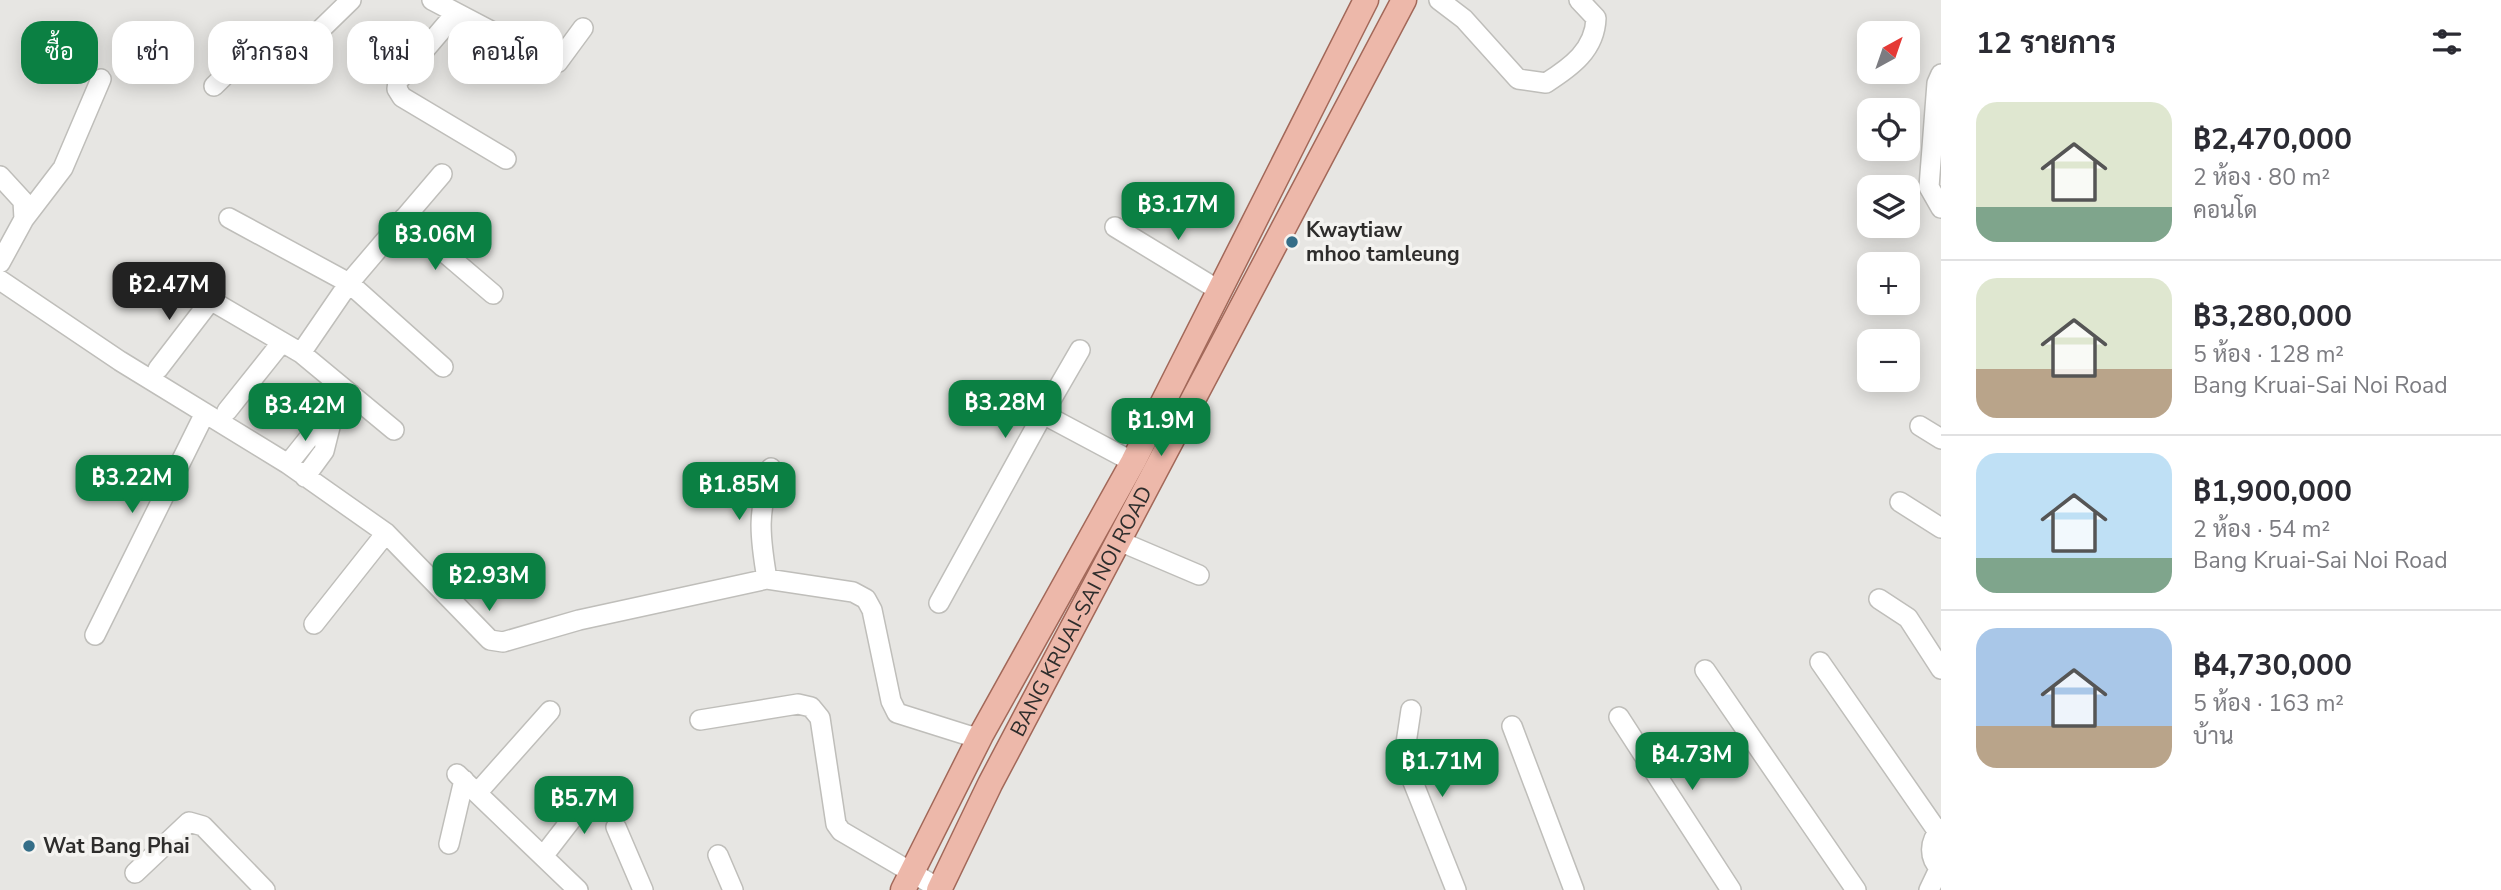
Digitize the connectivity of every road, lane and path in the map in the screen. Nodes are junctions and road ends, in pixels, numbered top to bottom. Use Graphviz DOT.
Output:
graph roads {
  1 [pos="351,0"];
  2 [pos="432,0"];
  3 [pos="1366,0"];
  4 [pos="1404,0"];
  5 [pos="1439,0"];
  6 [pos="1578,0"];
  7 [pos="456,13"];
  8 [pos="583,28"];
  9 [pos="1941,74"];
  10 [pos="101,79"];
  11 [pos="214,86"];
  12 [pos="506,159"];
  13 [pos="442,174"];
  14 [pos="0,176"];
  15 [pos="1941,208"];
  16 [pos="229,218"];
  17 [pos="404,218"];
  18 [pos="24,219"];
  19 [pos="1115,227"];
  20 [pos="0,263"];
  21 [pos="0,280"];
  22 [pos="349,283"];
  23 [pos="183,284"];
  24 [pos="1220,291"];
  25 [pos="493,294"];
  26 [pos="211,300"];
  27 [pos="282,342"];
  28 [pos="1080,350"];
  29 [pos="301,353"];
  30 [pos="443,367"];
  31 [pos="158,369"];
  32 [pos="351,394"];
  33 [pos="227,411"];
  34 [pos="205,413"];
  35 [pos="1043,414"];
  36 [pos="331,423"];
  37 [pos="1920,426"];
  38 [pos="394,430"];
  39 [pos="1941,439"];
  40 [pos="1133,462"];
  41 [pos="288,464"];
  42 [pos="771,468"];
  43 [pos="305,477"];
  44 [pos="1900,502"];
  45 [pos="1941,528"];
  46 [pos="386,533"];
  47 [pos="1119,541"];
  48 [pos="1199,575"];
  49 [pos="767,579"];
  50 [pos="1880,599"];
  51 [pos="939,603"];
  52 [pos="314,624"];
  53 [pos="95,635"];
  54 [pos="1819,662"];
  55 [pos="1941,669"];
  56 [pos="1705,670"];
  57 [pos="1411,710"];
  58 [pos="550,711"];
  59 [pos="1619,717"];
  60 [pos="700,720"];
  61 [pos="1512,726"];
  62 [pos="981,735"];
  63 [pos="466,782"];
  64 [pos="592,793"];
  65 [pos="616,827"];
  66 [pos="1939,830"];
  67 [pos="449,844"];
  68 [pos="544,855"];
  69 [pos="718,855"];
  70 [pos="1940,869"];
  71 [pos="135,873"];
  72 [pos="907,881"];
  73 [pos="940,889"];
  74 [pos="265,890"];
  75 [pos="578,890"];
  76 [pos="643,890"];
  77 [pos="733,890"];
  78 [pos="1456,890"];
  79 [pos="1574,890"];
  80 [pos="1731,890"];
  81 [pos="1856,890"];
  82 [pos="1929,890"];
  1 -- 11 [label="street"];
  2 -- 7 [label="street"];
  3 -- 24 [label="main road, BANG KRUAI-SAI NOI ROAD"];
  4 -- 47 [label="main road, BANG KRUAI-SAI NOI ROAD"];
  5 -- 6 [label="street"];
  7 -- 8 [label="street"];
  7 -- 12 [label="street"];
  9 -- 15 [label="street"];
  10 -- 18 [label="street"];
  13 -- 17 [label="street"];
  14 -- 18 [label="street"];
  16 -- 22 [label="street"];
  17 -- 22 [label="street"];
  17 -- 25 [label="street"];
  18 -- 20 [label="street"];
  19 -- 24 [label="street"];
  21 -- 34 [label="street"];
  22 -- 29 [label="street"];
  22 -- 30 [label="street"];
  23 -- 26 [label="street"];
  24 -- 40 [label="main road, BANG KRUAI-SAI NOI ROAD"];
  26 -- 27 [label="street"];
  26 -- 31 [label="street"];
  27 -- 29 [label="street"];
  27 -- 33 [label="street"];
  28 -- 35 [label="street"];
  29 -- 32 [label="street"];
  32 -- 36 [label="street"];
  32 -- 38 [label="street"];
  34 -- 41 [label="street"];
  34 -- 53 [label="street"];
  35 -- 40 [label="street"];
  35 -- 51 [label="street"];
  36 -- 41 [label="street"];
  36 -- 43 [label="street"];
  37 -- 39 [label="street"];
  40 -- 62 [label="main road, BANG KRUAI-SAI NOI ROAD"];
  41 -- 43 [label="street"];
  42 -- 49 [label="street"];
  43 -- 46 [label="street"];
  44 -- 45 [label="street"];
  46 -- 49 [label="street"];
  46 -- 52 [label="street"];
  47 -- 48 [label="street"];
  47 -- 73 [label="main road, BANG KRUAI-SAI NOI ROAD"];
  49 -- 62 [label="street"];
  50 -- 55 [label="street"];
  54 -- 66 [label="street"];
  56 -- 81 [label="street"];
  57 -- 78 [label="street"];
  58 -- 63 [label="street"];
  59 -- 80 [label="street"];
  60 -- 72 [label="street"];
  61 -- 79 [label="street"];
  62 -- 72 [label="main road, BANG KRUAI-SAI NOI ROAD"];
  63 -- 67 [label="street"];
  63 -- 68 [label="street"];
  64 -- 68 [label="street"];
  65 -- 76 [label="street"];
  66 -- 70 [label="street"];
  68 -- 75 [label="street"];
  69 -- 77 [label="street"];
  70 -- 82 [label="street"];
  71 -- 74 [label="street"];
  72 -- 73 [label="street"];
}
